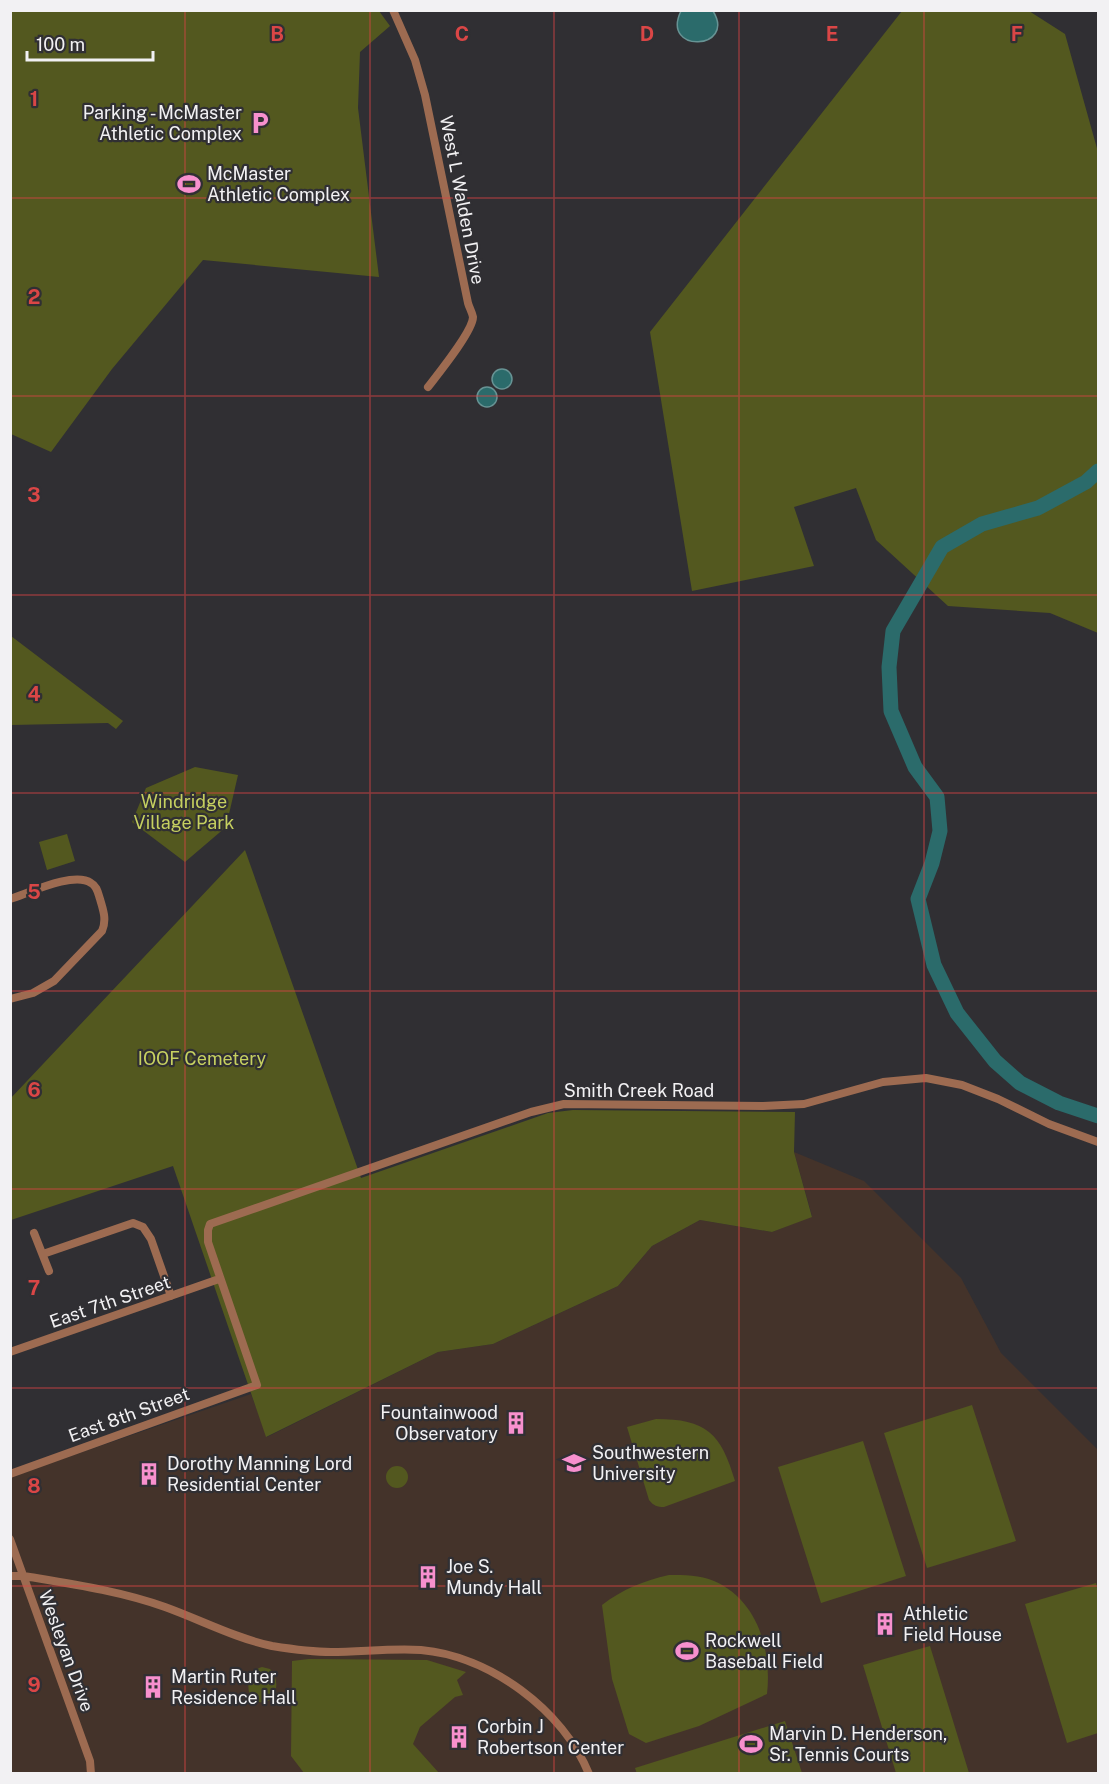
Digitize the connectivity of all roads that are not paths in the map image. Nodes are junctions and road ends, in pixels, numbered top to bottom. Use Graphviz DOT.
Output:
graph roads {
  1 [pos="393,10"];
  2 [pos="429,387"];
  3 [pos="10,900"];
  4 [pos="10,999"];
  5 [pos="1098,1142"];
  6 [pos="34,1233"];
  7 [pos="43,1254"];
  8 [pos="49,1271"];
  9 [pos="219,1279"];
  10 [pos="171,1296"];
  11 [pos="10,1352"];
  12 [pos="257,1385"];
  13 [pos="10,1474"];
  14 [pos="10,1539"];
  15 [pos="10,1576"];
  16 [pos="24,1576"];
  17 [pos="91,1773"];
  18 [pos="589,1773"];
  1 -- 2 [label="street, West L Walden Drive"];
  3 -- 4 [label="street"];
  5 -- 9 [label="street, Smith Creek Road"];
  6 -- 7 [label="street"];
  7 -- 8 [label="street"];
  7 -- 10 [label="street"];
  9 -- 10 [label="street, East 7th Street"];
  9 -- 12 [label="street, Smith Creek Road"];
  10 -- 11 [label="street, East 7th Street"];
  12 -- 13 [label="street, East 8th Street"];
  14 -- 16 [label="street, Wesleyan Drive"];
  15 -- 16 [label="street"];
  16 -- 17 [label="street, Wesleyan Drive"];
  16 -- 18 [label="street"];
}
